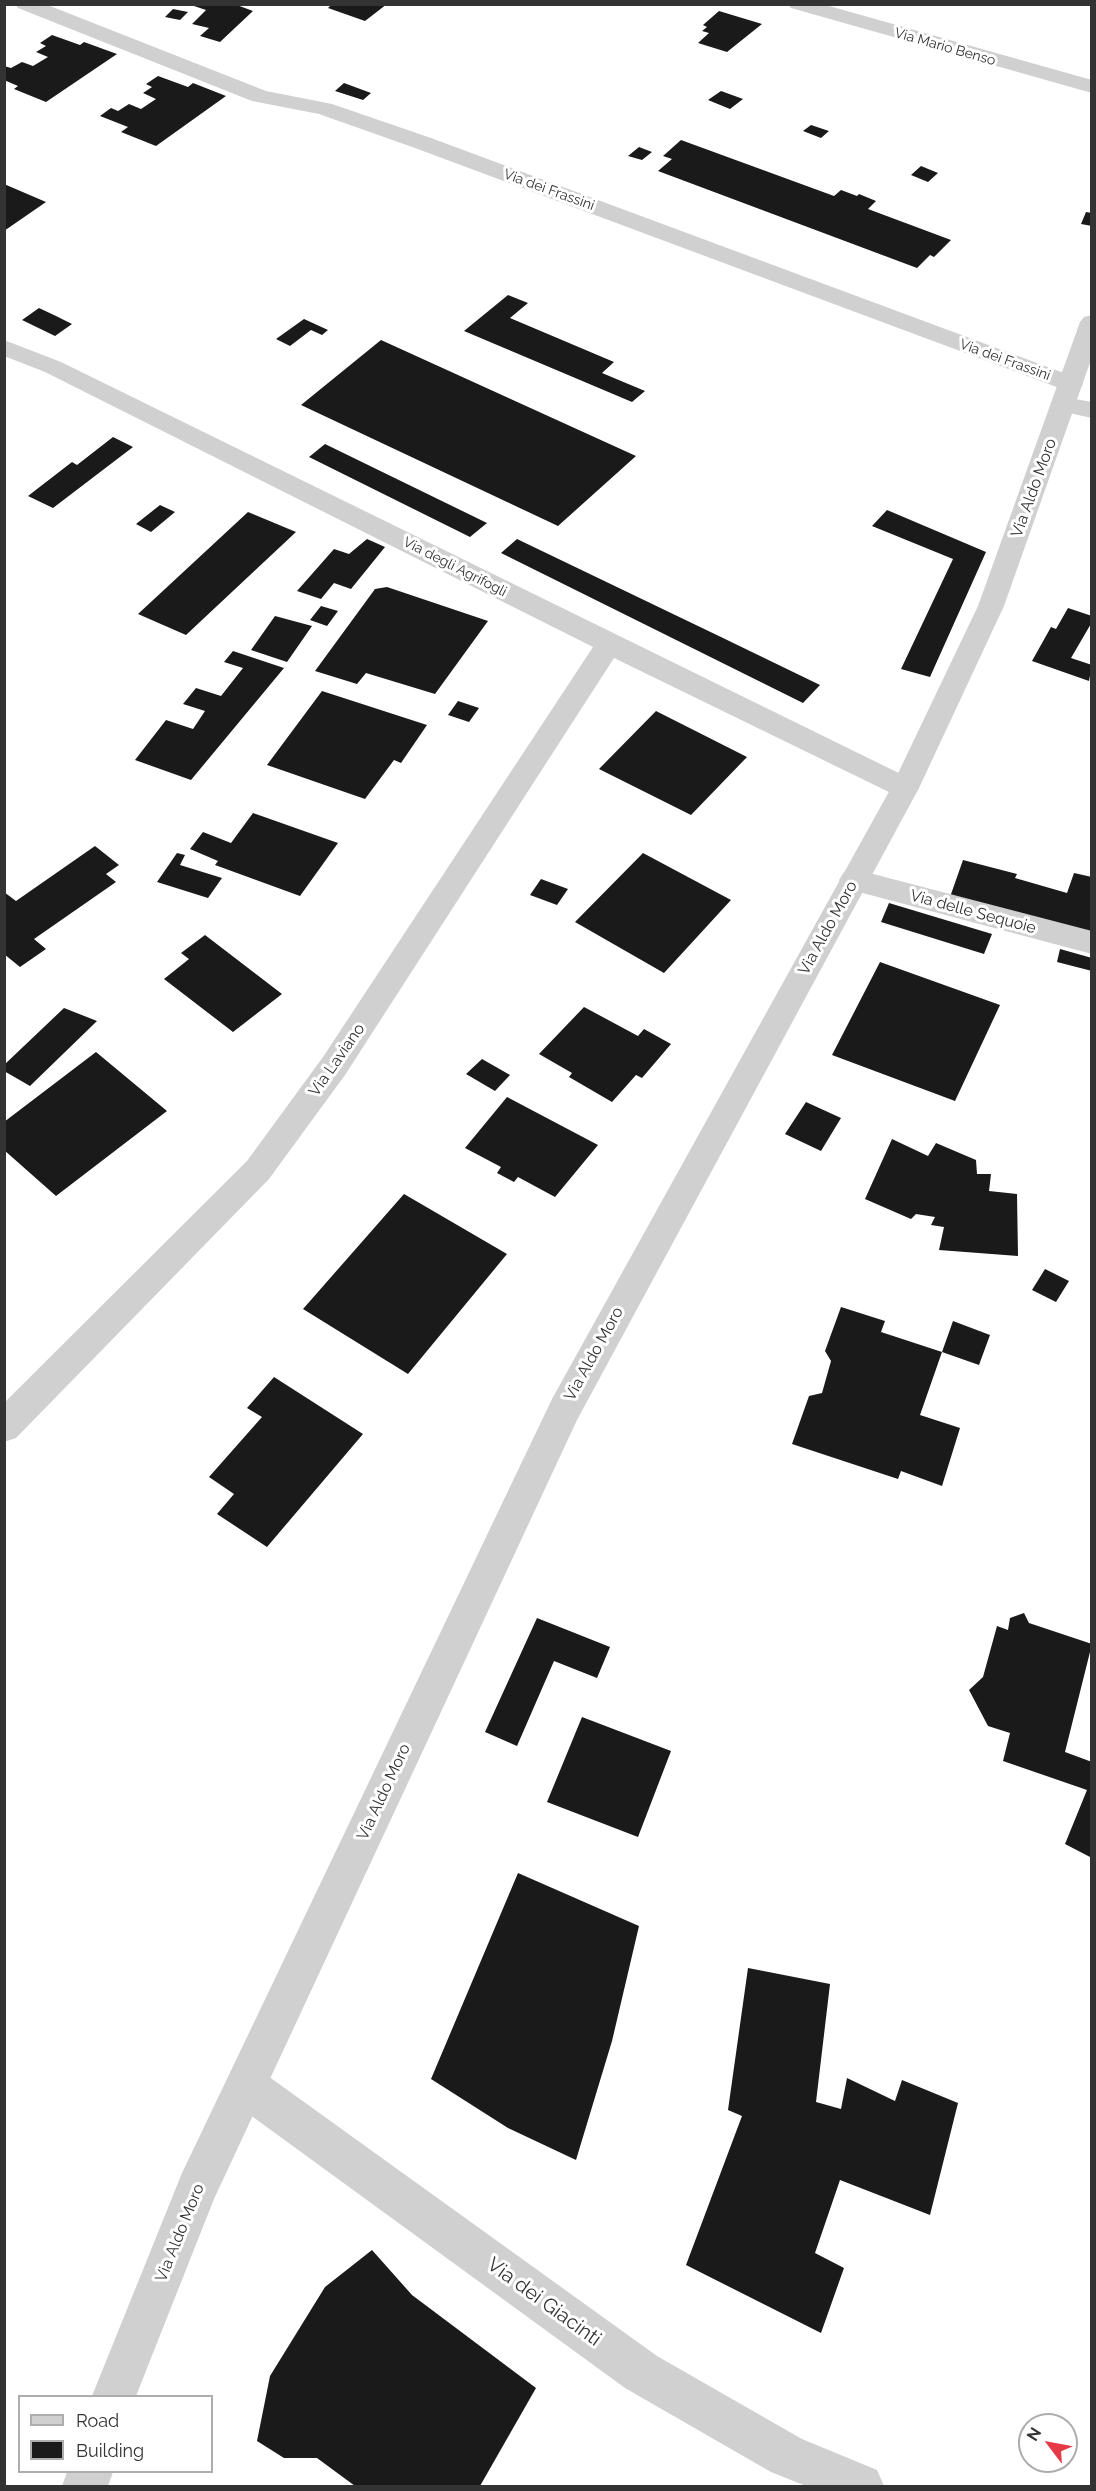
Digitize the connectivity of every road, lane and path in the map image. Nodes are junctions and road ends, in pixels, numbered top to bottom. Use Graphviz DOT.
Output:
graph roads {
  1 [pos="25,4"];
  2 [pos="798,4"];
  3 [pos="1092,87"];
  4 [pos="1092,322"];
  5 [pos="4,347"];
  6 [pos="1076,400"];
  7 [pos="609,644"];
  8 [pos="905,788"];
  9 [pos="854,880"];
  10 [pos="1092,943"];
  11 [pos="4,1427"];
  12 [pos="246,2086"];
  13 [pos="115,2395"];
  14 [pos="861,2487"];
  1 -- 6 [label="street, Via dei Frassini"];
  2 -- 3 [label="street, Via Mario Benso"];
  4 -- 6 [label="street, Via Aldo Moro"];
  5 -- 7 [label="street, Via degli Agrifogli"];
  6 -- 8 [label="street, Via Aldo Moro"];
  7 -- 8 [label="street, Via degli Agrifogli"];
  7 -- 11 [label="street, Via Laviano"];
  8 -- 9 [label="street, Via Aldo Moro"];
  9 -- 10 [label="street, Via delle Sequoie"];
  9 -- 12 [label="street, Via Aldo Moro"];
  12 -- 13 [label="street, Via Aldo Moro"];
  12 -- 14 [label="street, Via dei Giacinti"];
}
